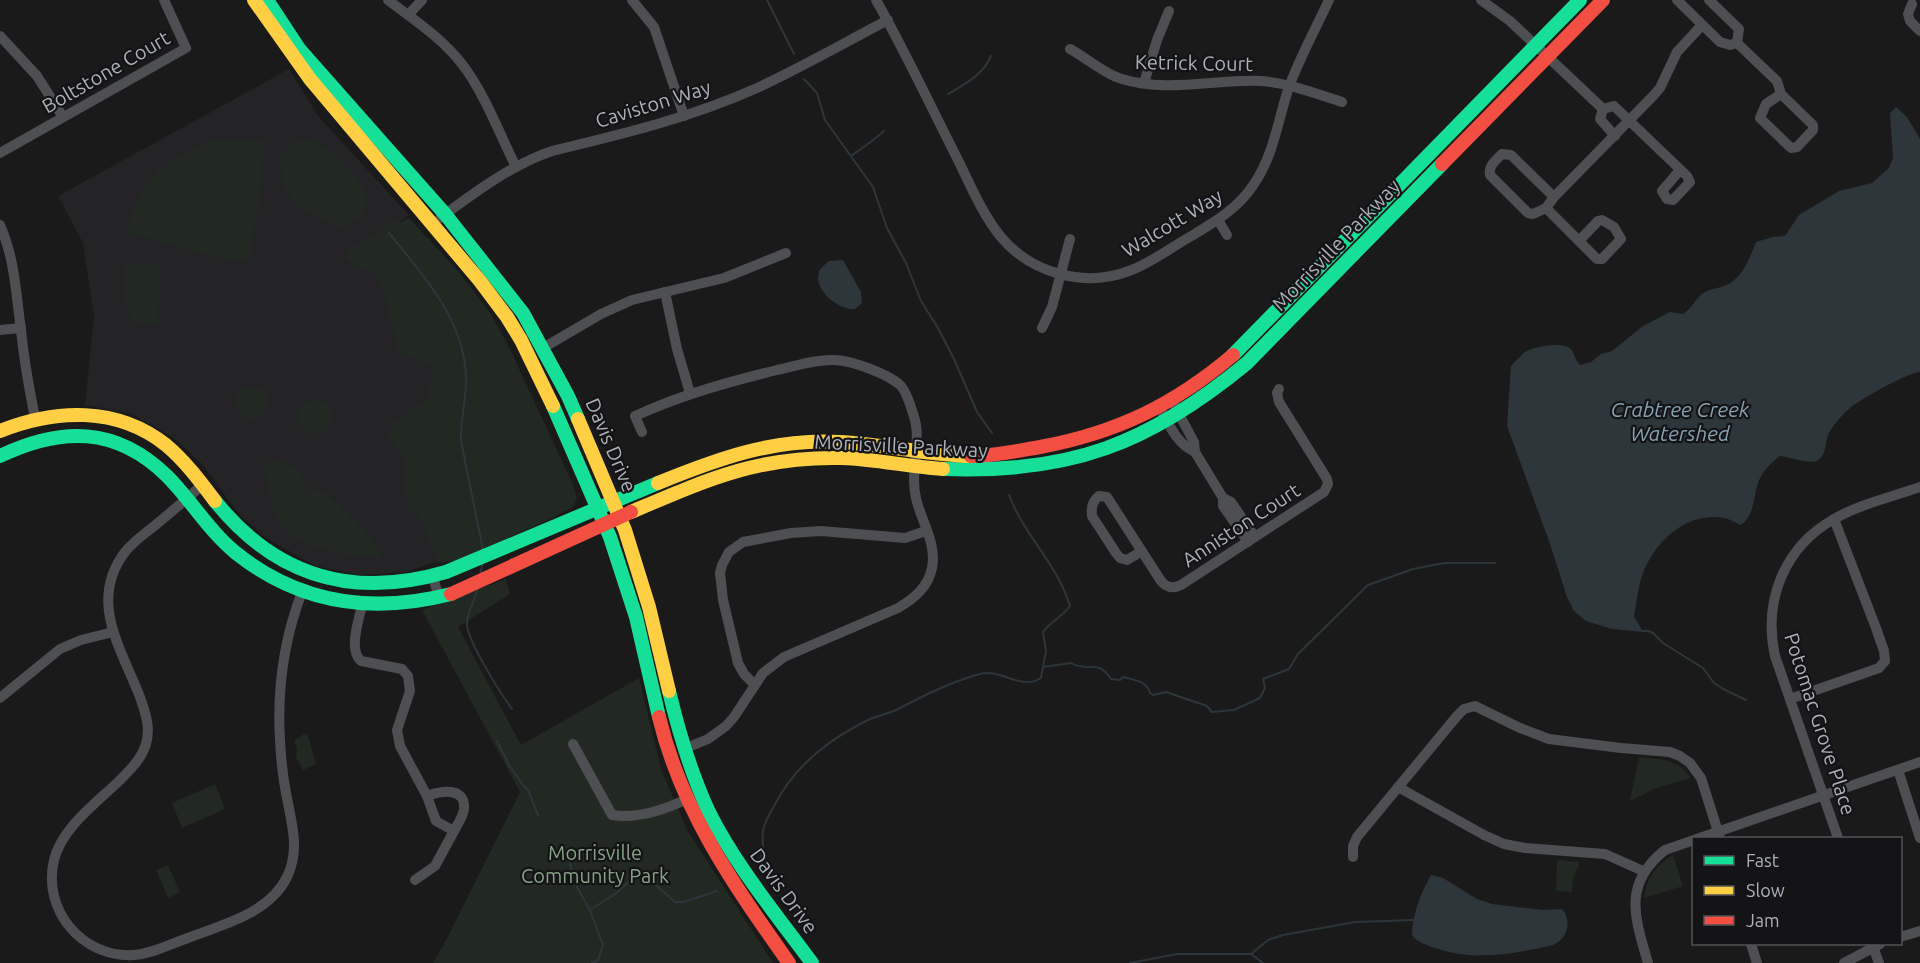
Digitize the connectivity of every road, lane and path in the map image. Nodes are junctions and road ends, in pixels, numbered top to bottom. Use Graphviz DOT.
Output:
graph roads {
  1 [pos="164,0"];
  2 [pos="254,0"];
  3 [pos="267,0"];
  4 [pos="388,0"];
  5 [pos="422,0"];
  6 [pos="632,0"];
  7 [pos="876,0"];
  8 [pos="1329,0"];
  9 [pos="1480,0"];
  10 [pos="1580,0"];
  11 [pos="1603,0"];
  12 [pos="1677,0"];
  13 [pos="1709,0"];
  14 [pos="1914,3"];
  15 [pos="1169,11"];
  16 [pos="408,15"];
  17 [pos="888,20"];
  18 [pos="1702,25"];
  19 [pos="1920,32"];
  20 [pos="0,36"];
  21 [pos="1737,43"];
  22 [pos="1536,45"];
  23 [pos="1070,49"];
  24 [pos="1548,57"];
  25 [pos="1143,83"];
  26 [pos="1290,86"];
  27 [pos="1781,94"];
  28 [pos="1342,102"];
  29 [pos="1603,109"];
  30 [pos="684,116"];
  31 [pos="63,117"];
  32 [pos="1630,121"];
  33 [pos="1615,136"];
  34 [pos="0,153"];
  35 [pos="516,167"];
  36 [pos="1680,170"];
  37 [pos="1554,196"];
  38 [pos="1545,208"];
  39 [pos="445,214"];
  40 [pos="1218,220"];
  41 [pos="432,224"];
  42 [pos="0,225"];
  43 [pos="1227,235"];
  44 [pos="1070,239"];
  45 [pos="1579,241"];
  46 [pos="786,254"];
  47 [pos="1062,275"];
  48 [pos="665,292"];
  49 [pos="21,328"];
  50 [pos="1042,328"];
  51 [pos="0,330"];
  52 [pos="543,348"];
  53 [pos="1280,389"];
  54 [pos="690,393"];
  55 [pos="1166,404"];
  56 [pos="35,418"];
  57 [pos="1174,419"];
  58 [pos="0,432"];
  59 [pos="642,432"];
  60 [pos="916,451"];
  61 [pos="0,456"];
  62 [pos="914,467"];
  63 [pos="202,485"];
  64 [pos="1920,487"];
  65 [pos="186,500"];
  66 [pos="614,502"];
  67 [pos="598,507"];
  68 [pos="620,516"];
  69 [pos="1834,519"];
  70 [pos="604,523"];
  71 [pos="926,531"];
  72 [pos="1251,540"];
  73 [pos="1142,551"];
  74 [pos="433,577"];
  75 [pos="302,592"];
  76 [pos="439,598"];
  77 [pos="362,605"];
  78 [pos="113,632"];
  79 [pos="754,684"];
  80 [pos="0,698"];
  81 [pos="1790,699"];
  82 [pos="573,744"];
  83 [pos="684,749"];
  84 [pos="1920,762"];
  85 [pos="1898,770"];
  86 [pos="1398,787"];
  87 [pos="1824,795"];
  88 [pos="427,796"];
  89 [pos="687,799"];
  90 [pos="1916,814"];
  91 [pos="454,831"];
  92 [pos="1719,834"];
  93 [pos="1838,837"];
  94 [pos="1920,838"];
  95 [pos="1692,842"];
  96 [pos="1353,857"];
  97 [pos="1643,871"];
  98 [pos="415,880"];
  99 [pos="1920,930"];
  100 [pos="1902,936"];
  101 [pos="1751,945"];
  102 [pos="1873,945"];
  103 [pos="1875,945"];
  104 [pos="789,963"];
  105 [pos="812,963"];
  106 [pos="1648,963"];
  107 [pos="1757,963"];
  108 [pos="1844,963"];
  109 [pos="1879,963"];
  1 -- 31 [label="street, Boltstone Court"];
  2 -- 41 [label="main road, Davis Drive"];
  3 -- 39 [label="main road, Davis Drive"];
  4 -- 16 [label="street"];
  5 -- 16 [label="street"];
  6 -- 30 [label="street"];
  7 -- 17 [label="street, Walcott Way"];
  8 -- 26 [label="street, Walcott Way"];
  9 -- 22 [label="street"];
  10 -- 22 [label="main road, Morrisville Parkway"];
  11 -- 24 [label="main road, Morrisville Parkway"];
  12 -- 18 [label="street"];
  13 -- 21 [label="street"];
  14 -- 19 [label="street"];
  15 -- 25 [label="street"];
  16 -- 35 [label="street"];
  17 -- 30 [label="street, Caviston Way"];
  17 -- 47 [label="street, Walcott Way"];
  18 -- 21 [label="street"];
  18 -- 32 [label="street"];
  20 -- 31 [label="street"];
  21 -- 27 [label="street"];
  22 -- 24 [label="street"];
  22 -- 55 [label="main road, Morrisville Parkway"];
  23 -- 25 [label="street, Ketrick Court"];
  24 -- 29 [label="street"];
  24 -- 57 [label="main road, Morrisville Parkway"];
  25 -- 26 [label="street, Ketrick Court"];
  26 -- 28 [label="street, Ketrick Court"];
  26 -- 40 [label="street, Walcott Way"];
  27 -- 27 [label="street"];
  29 -- 32 [label="street"];
  29 -- 33 [label="street"];
  30 -- 35 [label="street, Caviston Way"];
  31 -- 34 [label="street, Boltstone Court"];
  32 -- 33 [label="street"];
  32 -- 36 [label="street"];
  33 -- 37 [label="street"];
  35 -- 39 [label="street, Caviston Way"];
  37 -- 38 [label="street"];
  37 -- 38 [label="street"];
  38 -- 45 [label="street"];
  39 -- 41 [label="street, Caviston Way"];
  39 -- 52 [label="main road, Davis Drive"];
  40 -- 43 [label="street"];
  40 -- 47 [label="street, Walcott Way"];
  41 -- 67 [label="main road, Davis Drive"];
  42 -- 49 [label="street"];
  44 -- 47 [label="street"];
  46 -- 48 [label="street"];
  47 -- 50 [label="street"];
  48 -- 52 [label="street"];
  48 -- 54 [label="street"];
  49 -- 51 [label="street"];
  49 -- 56 [label="street"];
  52 -- 66 [label="main road, Davis Drive"];
  53 -- 72 [label="street, Anniston Court"];
  54 -- 59 [label="street"];
  54 -- 60 [label="street"];
  55 -- 57 [label="street"];
  55 -- 60 [label="main road, Morrisville Parkway"];
  56 -- 58 [label="main road, Morrisville Parkway"];
  56 -- 63 [label="main road, Morrisville Parkway"];
  57 -- 62 [label="main road, Morrisville Parkway"];
  57 -- 72 [label="street"];
  60 -- 62 [label="street"];
  60 -- 66 [label="main road, Morrisville Parkway"];
  61 -- 65 [label="main road, Morrisville Parkway"];
  62 -- 68 [label="main road, Morrisville Parkway"];
  62 -- 71 [label="street"];
  63 -- 65 [label="street"];
  63 -- 74 [label="main road, Morrisville Parkway"];
  64 -- 69 [label="street, Potomac Grove Place"];
  65 -- 75 [label="main road, Morrisville Parkway"];
  65 -- 78 [label="street"];
  66 -- 67 [label="main road, Morrisville Parkway"];
  66 -- 68 [label="main road, Davis Drive"];
  67 -- 70 [label="main road, Davis Drive"];
  67 -- 74 [label="main road, Morrisville Parkway"];
  68 -- 70 [label="main road, Morrisville Parkway"];
  68 -- 83 [label="main road, Davis Drive"];
  69 -- 81 [label="street, Potomac Grove Place"];
  69 -- 81 [label="street"];
  70 -- 76 [label="main road, Morrisville Parkway"];
  70 -- 89 [label="main road, Davis Drive"];
  71 -- 79 [label="street"];
  71 -- 79 [label="street"];
  72 -- 73 [label="street, Anniston Court"];
  73 -- 73 [label="street, Anniston Court"];
  74 -- 76 [label="street"];
  75 -- 77 [label="main road, Morrisville Parkway"];
  75 -- 78 [label="street"];
  76 -- 77 [label="main road, Morrisville Parkway"];
  77 -- 88 [label="street"];
  78 -- 80 [label="street"];
  79 -- 83 [label="street"];
  81 -- 87 [label="street, Potomac Grove Place"];
  82 -- 89 [label="street"];
  83 -- 105 [label="main road, Davis Drive"];
  84 -- 85 [label="street"];
  85 -- 87 [label="street"];
  85 -- 90 [label="street"];
  86 -- 92 [label="street"];
  86 -- 96 [label="street"];
  86 -- 97 [label="street"];
  87 -- 92 [label="street"];
  87 -- 93 [label="street, Potomac Grove Place"];
  88 -- 91 [label="street"];
  88 -- 91 [label="street"];
  89 -- 104 [label="main road, Davis Drive"];
  90 -- 94 [label="street"];
  91 -- 98 [label="street"];
  95 -- 97 [label="street"];
  97 -- 106 [label="street"];
  99 -- 100 [label="street"];
  101 -- 107 [label="street"];
  102 -- 108 [label="street"];
  103 -- 109 [label="street"];
}
